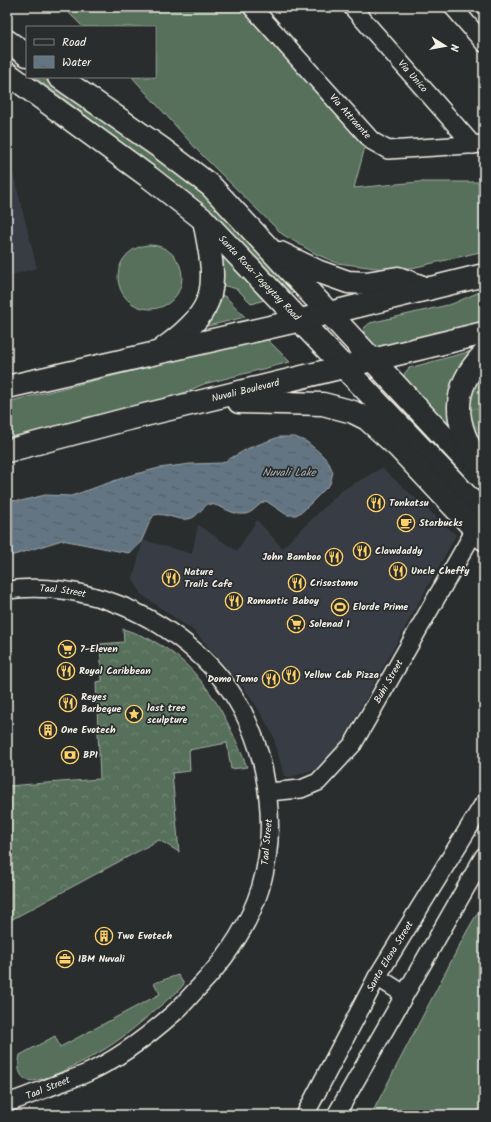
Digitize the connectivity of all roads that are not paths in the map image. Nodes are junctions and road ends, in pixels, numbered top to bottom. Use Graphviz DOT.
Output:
graph roads {
  1 [pos="252,7"];
  2 [pos="352,7"];
  3 [pos="453,7"];
  4 [pos="7,41"];
  5 [pos="484,43"];
  6 [pos="26,54"];
  7 [pos="7,73"];
  8 [pos="60,78"];
  9 [pos="478,145"];
  10 [pos="204,220"];
  11 [pos="268,246"];
  12 [pos="484,275"];
  13 [pos="428,289"];
  14 [pos="328,314"];
  15 [pos="300,320"];
  16 [pos="484,333"];
  17 [pos="159,352"];
  18 [pos="484,354"];
  19 [pos="371,360"];
  20 [pos="345,366"];
  21 [pos="7,387"];
  22 [pos="206,402"];
  23 [pos="420,447"];
  24 [pos="7,451"];
  25 [pos="484,470"];
  26 [pos="484,480"];
  27 [pos="442,494"];
  28 [pos="481,528"];
  29 [pos="7,590"];
  30 [pos="268,792"];
  31 [pos="484,802"];
  32 [pos="484,856"];
  33 [pos="377,977"];
  34 [pos="404,994"];
  35 [pos="7,1103"];
  36 [pos="305,1115"];
  37 [pos="336,1115"];
  1 -- 9 [label="street, Via Attraente"];
  2 -- 9 [label="street, Via Unico"];
  3 -- 5 [label="street"];
  4 -- 6 [label="main road"];
  7 -- 10 [label="main road, Santa Rosa-Tagaytay Road"];
  8 -- 11 [label="main road"];
  10 -- 15 [label="main road, Santa Rosa-Tagaytay Road"];
  10 -- 17 [label="main road"];
  11 -- 13 [label="main road"];
  11 -- 14 [label="main road"];
  12 -- 13 [label="main road"];
  13 -- 14 [label="main road"];
  14 -- 15 [label="main road"];
  14 -- 19 [label="main road"];
  15 -- 17 [label="main road"];
  15 -- 20 [label="main road, Santa Rosa-Tagaytay Road"];
  16 -- 19 [label="main road, Nuvali Boulevard"];
  17 -- 21 [label="main road"];
  18 -- 25 [label="main road"];
  19 -- 20 [label="main road, Nuvali Boulevard"];
  19 -- 26 [label="main road"];
  20 -- 22 [label="main road, Nuvali Boulevard"];
  20 -- 23 [label="main road, Santa Rosa-Tagaytay Road"];
  22 -- 24 [label="main road, Nuvali Boulevard"];
  22 -- 27 [label="main road"];
  23 -- 27 [label="main road"];
  23 -- 28 [label="main road, Santa Rosa-Tagaytay Road"];
  27 -- 28 [label="main road"];
  28 -- 30 [label="street, Buhi Street"];
  29 -- 30 [label="street, Taal Street"];
  30 -- 35 [label="street, Taal Street"];
  31 -- 33 [label="street, Santa Elena Street"];
  32 -- 34 [label="street"];
  33 -- 34 [label="street"];
  33 -- 36 [label="street, Santa Elena Street"];
  34 -- 37 [label="street"];
}
